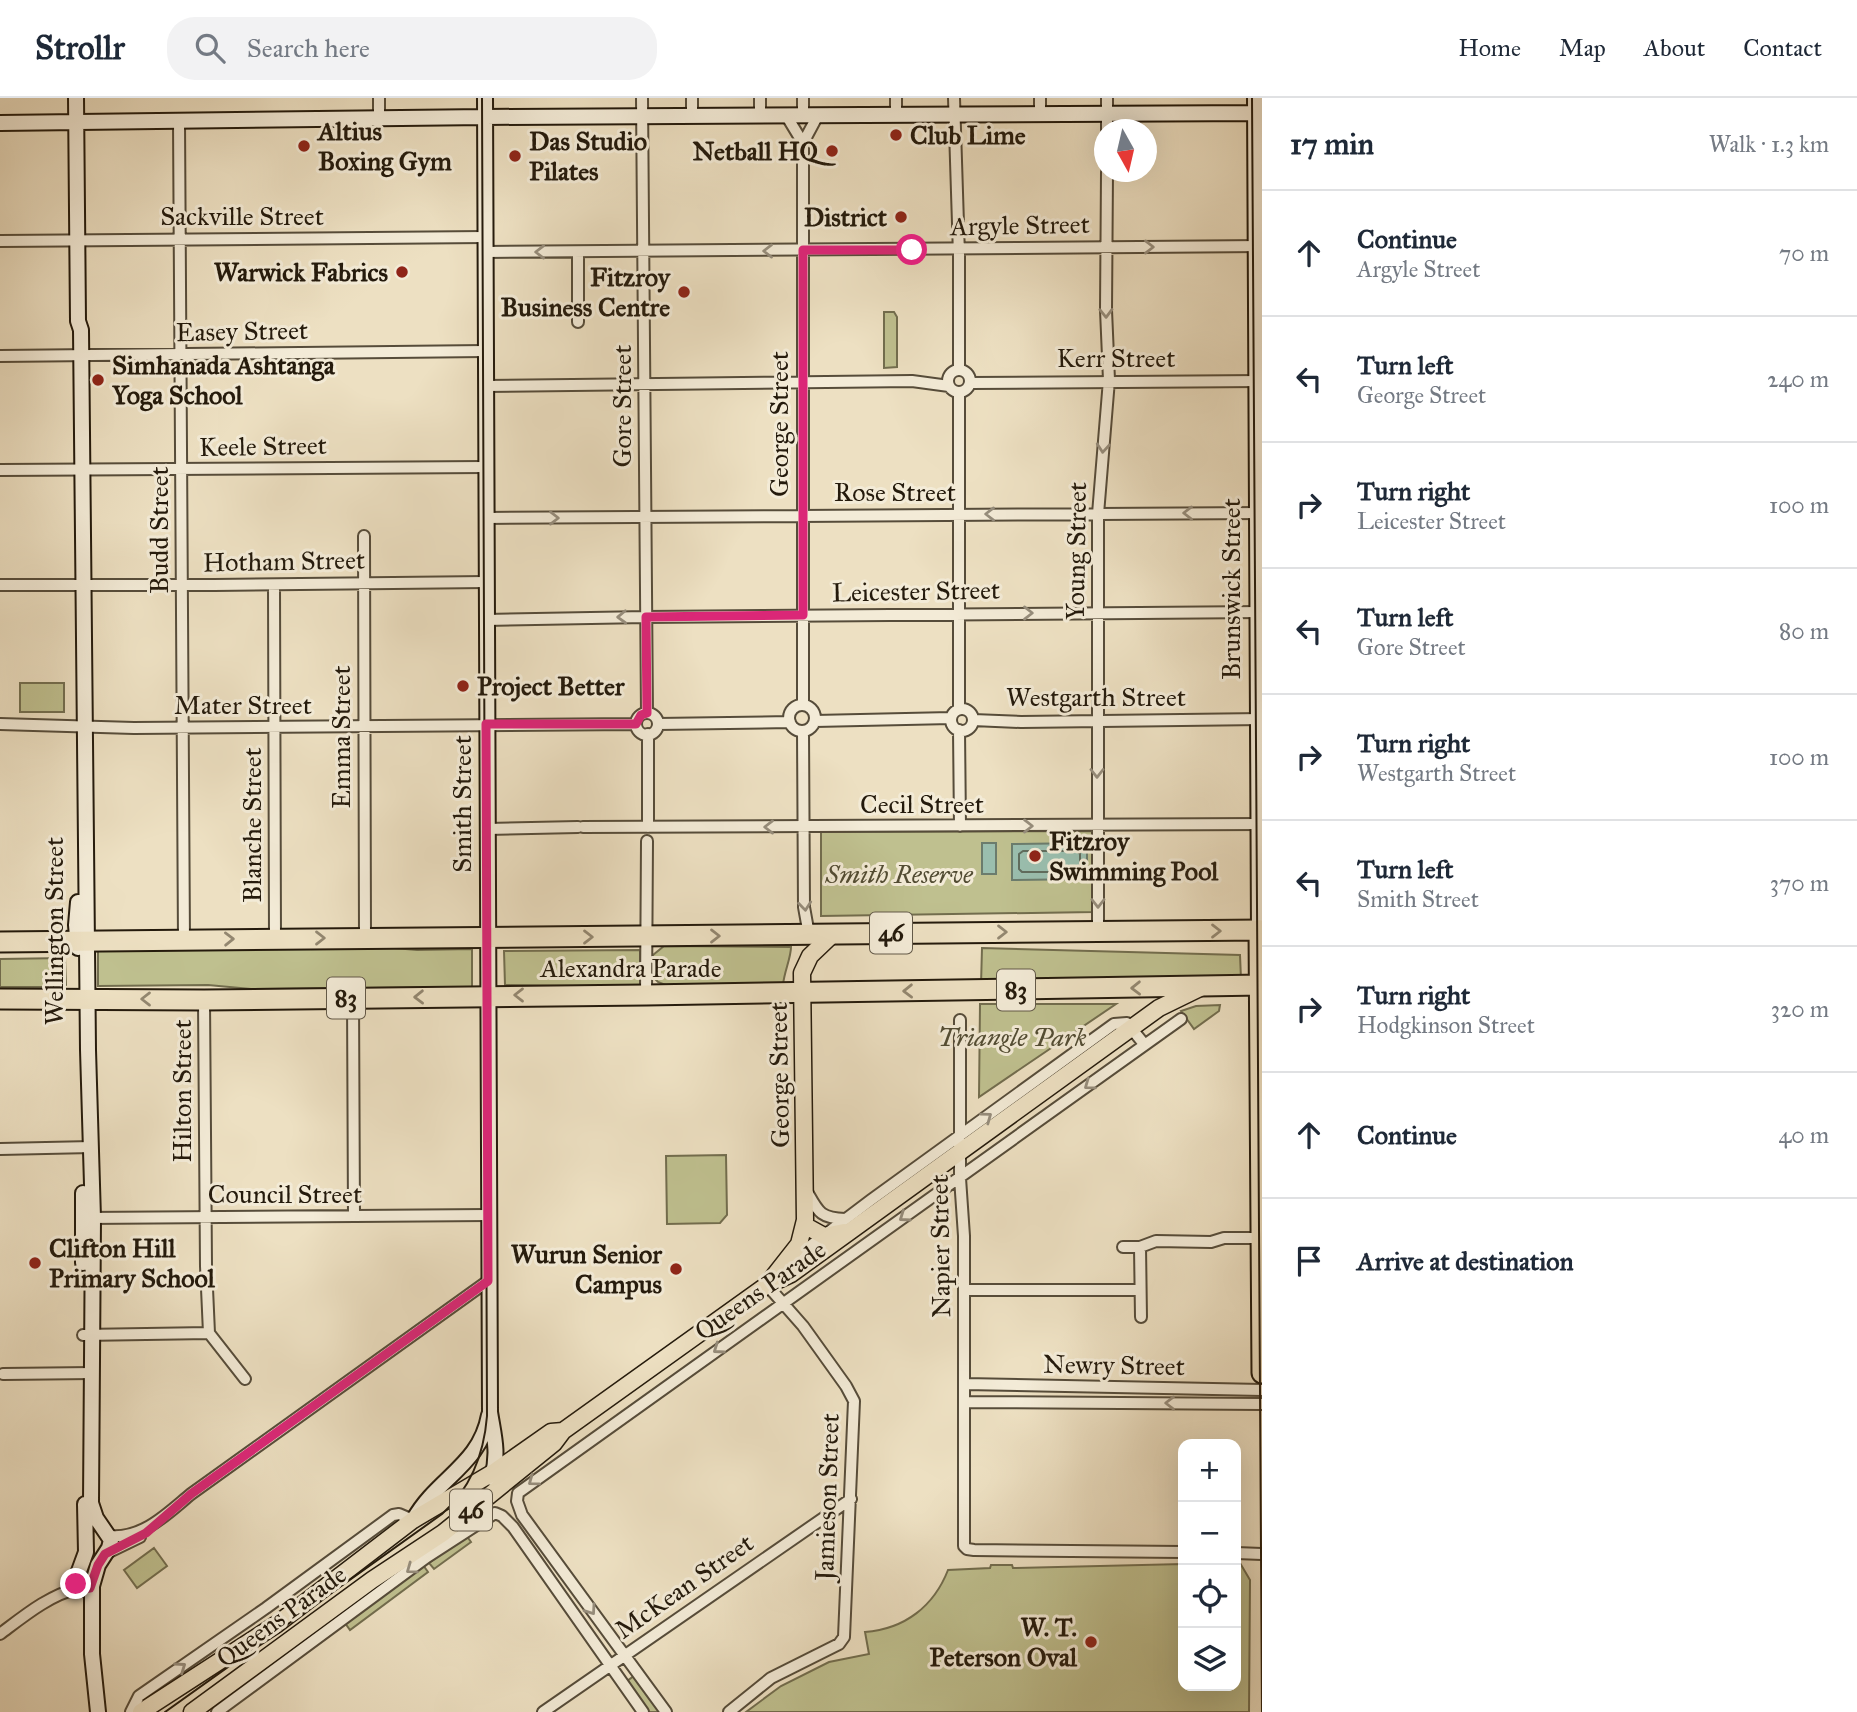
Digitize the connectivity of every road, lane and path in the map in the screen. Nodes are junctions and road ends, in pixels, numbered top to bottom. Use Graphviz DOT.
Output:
graph roads {
  1 [pos="76,98"];
  2 [pos="379,98"];
  3 [pos="485,98"];
  4 [pos="642,98"];
  5 [pos="692,98"];
  6 [pos="760,98"];
  7 [pos="896,98"];
  8 [pos="954,98"];
  9 [pos="1040,98"];
  10 [pos="1107,98"];
  11 [pos="1255,98"];
  12 [pos="803,99"];
  13 [pos="1107,113"];
  14 [pos="1259,113"];
  15 [pos="1040,114"];
  16 [pos="811,115"];
  17 [pos="896,115"];
  18 [pos="954,115"];
  19 [pos="642,116"];
  20 [pos="692,116"];
  21 [pos="760,116"];
  22 [pos="786,116"];
  23 [pos="485,117"];
  24 [pos="379,118"];
  25 [pos="1107,119"];
  26 [pos="179,121"];
  27 [pos="77,122"];
  28 [pos="0,123"];
  29 [pos="803,144"];
  30 [pos="1107,182"];
  31 [pos="78,240"];
  32 [pos="180,240"];
  33 [pos="0,241"];
  34 [pos="485,244"];
  35 [pos="1259,246"];
  36 [pos="1107,247"];
  37 [pos="959,249"];
  38 [pos="803,250"];
  39 [pos="578,252"];
  40 [pos="643,252"];
  41 [pos="578,322"];
  42 [pos="485,351"];
  43 [pos="78,355"];
  44 [pos="181,355"];
  45 [pos="0,356"];
  46 [pos="955,372"];
  47 [pos="1109,380"];
  48 [pos="923,381"];
  49 [pos="1259,381"];
  50 [pos="803,382"];
  51 [pos="970,383"];
  52 [pos="644,384"];
  53 [pos="485,386"];
  54 [pos="949,386"];
  55 [pos="960,392"];
  56 [pos="485,467"];
  57 [pos="0,470"];
  58 [pos="78,470"];
  59 [pos="181,470"];
  60 [pos="1259,513"];
  61 [pos="961,514"];
  62 [pos="1098,514"];
  63 [pos="804,516"];
  64 [pos="645,517"];
  65 [pos="486,518"];
  66 [pos="364,536"];
  67 [pos="486,582"];
  68 [pos="364,583"];
  69 [pos="79,584"];
  70 [pos="0,585"];
  71 [pos="181,585"];
  72 [pos="274,585"];
  73 [pos="1260,612"];
  74 [pos="1097,613"];
  75 [pos="960,614"];
  76 [pos="803,615"];
  77 [pos="646,617"];
  78 [pos="486,620"];
  79 [pos="803,705"];
  80 [pos="959,709"];
  81 [pos="647,713"];
  82 [pos="951,719"];
  83 [pos="1260,719"];
  84 [pos="973,720"];
  85 [pos="815,721"];
  86 [pos="1097,721"];
  87 [pos="790,722"];
  88 [pos="0,724"];
  89 [pos="486,724"];
  90 [pos="636,724"];
  91 [pos="658,724"];
  92 [pos="80,727"];
  93 [pos="275,727"];
  94 [pos="364,727"];
  95 [pos="182,728"];
  96 [pos="959,730"];
  97 [pos="803,731"];
  98 [pos="648,734"];
  99 [pos="1260,824"];
  100 [pos="1097,825"];
  101 [pos="648,827"];
  102 [pos="805,827"];
  103 [pos="960,827"];
  104 [pos="487,829"];
  105 [pos="647,841"];
  106 [pos="1261,930"];
  107 [pos="1098,931"];
  108 [pos="809,935"];
  109 [pos="832,935"];
  110 [pos="647,936"];
  111 [pos="486,937"];
  112 [pos="365,938"];
  113 [pos="275,939"];
  114 [pos="184,940"];
  115 [pos="82,941"];
  116 [pos="0,942"];
  117 [pos="1261,985"];
  118 [pos="1204,986"];
  119 [pos="803,993"];
  120 [pos="646,995"];
  121 [pos="487,996"];
  122 [pos="353,998"];
  123 [pos="0,999"];
  124 [pos="83,999"];
  125 [pos="204,1000"];
  126 [pos="1181,1018"];
  127 [pos="960,1020"];
  128 [pos="1132,1028"];
  129 [pos="1144,1044"];
  130 [pos="1018,1102"];
  131 [pos="1034,1125"];
  132 [pos="960,1144"];
  133 [pos="87,1147"];
  134 [pos="0,1149"];
  135 [pos="1261,1159"];
  136 [pos="960,1178"];
  137 [pos="806,1190"];
  138 [pos="488,1215"];
  139 [pos="354,1216"];
  140 [pos="206,1217"];
  141 [pos="88,1218"];
  142 [pos="850,1222"];
  143 [pos="804,1225"];
  144 [pos="824,1236"];
  145 [pos="1261,1238"];
  146 [pos="1123,1247"];
  147 [pos="1140,1247"];
  148 [pos="783,1273"];
  149 [pos="488,1281"];
  150 [pos="767,1285"];
  151 [pos="964,1290"];
  152 [pos="1140,1290"];
  153 [pos="788,1301"];
  154 [pos="1141,1317"];
  155 [pos="209,1333"];
  156 [pos="88,1335"];
  157 [pos="88,1373"];
  158 [pos="1262,1373"];
  159 [pos="3,1374"];
  160 [pos="245,1379"];
  161 [pos="965,1384"];
  162 [pos="1262,1390"];
  163 [pos="965,1402"];
  164 [pos="1262,1404"];
  165 [pos="490,1412"];
  166 [pos="563,1431"];
  167 [pos="494,1472"];
  168 [pos="851,1499"];
  169 [pos="478,1504"];
  170 [pos="521,1513"];
  171 [pos="164,1517"];
  172 [pos="413,1520"];
  173 [pos="508,1522"];
  174 [pos="107,1534"];
  175 [pos="86,1541"];
  176 [pos="1178,1552"];
  177 [pos="1241,1553"];
  178 [pos="105,1554"];
  179 [pos="1262,1554"];
  180 [pos="78,1572"];
  181 [pos="568,1576"];
  182 [pos="555,1584"];
  183 [pos="84,1587"];
  184 [pos="41,1605"];
  185 [pos="0,1634"];
  186 [pos="623,1655"];
  187 [pos="611,1664"];
  188 [pos="96,1710"];
  189 [pos="131,1712"];
  190 [pos="141,1712"];
  191 [pos="192,1712"];
  192 [pos="217,1712"];
  193 [pos="543,1712"];
  194 [pos="643,1712"];
  195 [pos="666,1712"];
  196 [pos="729,1712"];
  1 -- 27 [label="street, Wellington Street"];
  2 -- 24 [label="street"];
  3 -- 23 [label="street, Smith Street"];
  4 -- 19 [label="street, Gore Street"];
  5 -- 20 [label="street"];
  6 -- 21 [label="street"];
  7 -- 17 [label="street"];
  8 -- 18 [label="street"];
  9 -- 15 [label="street"];
  10 -- 13 [label="street"];
  11 -- 14 [label="street, Brunswick Street"];
  12 -- 16 [label="street, George Street"];
  13 -- 14 [label="street"];
  13 -- 15 [label="street"];
  13 -- 25 [label="street"];
  14 -- 35 [label="street, Brunswick Street"];
  15 -- 18 [label="street"];
  16 -- 17 [label="street"];
  16 -- 22 [label="street"];
  16 -- 29 [label="street, George Street"];
  17 -- 18 [label="street"];
  18 -- 37 [label="street"];
  19 -- 20 [label="street"];
  19 -- 23 [label="street"];
  19 -- 40 [label="street, Gore Street"];
  20 -- 21 [label="street"];
  21 -- 22 [label="street"];
  22 -- 29 [label="street"];
  23 -- 24 [label="street"];
  23 -- 34 [label="street, Smith Street"];
  24 -- 26 [label="street"];
  26 -- 27 [label="street"];
  26 -- 32 [label="street, Budd Street"];
  27 -- 28 [label="street"];
  27 -- 31 [label="street, Wellington Street"];
  29 -- 38 [label="street, George Street"];
  30 -- 36 [label="street, Young Street"];
  31 -- 32 [label="street, Sackville Street"];
  31 -- 33 [label="street, Sackville Street"];
  31 -- 43 [label="street, Wellington Street"];
  32 -- 34 [label="street, Sackville Street"];
  32 -- 44 [label="street, Budd Street"];
  39 -- 34 [label="street, Argyle Street, one-way"];
  34 -- 42 [label="street, Smith Street"];
  36 -- 35 [label="street, Argyle Street, one-way"];
  35 -- 49 [label="street, Brunswick Street"];
  36 -- 37 [label="street, Argyle Street"];
  36 -- 47 [label="street, Young Street, one-way"];
  37 -- 38 [label="street, Argyle Street"];
  37 -- 46 [label="street"];
  38 -- 40 [label="street, Argyle Street, one-way"];
  38 -- 50 [label="street, George Street"];
  39 -- 40 [label="street, Argyle Street"];
  39 -- 41 [label="street"];
  40 -- 52 [label="street, Gore Street"];
  42 -- 44 [label="street, Easey Street"];
  42 -- 53 [label="street, Smith Street"];
  43 -- 44 [label="street, Easey Street"];
  43 -- 45 [label="street, Easey Street"];
  43 -- 58 [label="street, Wellington Street"];
  44 -- 59 [label="street, Budd Street"];
  46 -- 48 [label="street"];
  46 -- 51 [label="street"];
  46 -- 54 [label="street"];
  47 -- 49 [label="street, Kerr Street"];
  47 -- 51 [label="street, Kerr Street"];
  47 -- 62 [label="street, Young Street, one-way"];
  48 -- 50 [label="street"];
  48 -- 54 [label="street"];
  49 -- 60 [label="street, Brunswick Street"];
  50 -- 52 [label="street"];
  50 -- 63 [label="street, George Street"];
  51 -- 55 [label="street"];
  52 -- 53 [label="street"];
  52 -- 64 [label="street, Gore Street"];
  53 -- 56 [label="street, Smith Street"];
  54 -- 55 [label="street"];
  55 -- 61 [label="street"];
  56 -- 59 [label="street, Keele Street"];
  56 -- 65 [label="street, Smith Street"];
  57 -- 58 [label="street, Keele Street"];
  58 -- 59 [label="street, Keele Street"];
  58 -- 69 [label="street, Wellington Street"];
  59 -- 71 [label="street, Budd Street"];
  60 -- 62 [label="street, Rose Street, one-way"];
  60 -- 73 [label="street, Brunswick Street"];
  62 -- 61 [label="street, Rose Street, one-way"];
  61 -- 63 [label="street, Rose Street"];
  61 -- 75 [label="street"];
  62 -- 74 [label="street, Young Street"];
  63 -- 64 [label="street, Rose Street"];
  63 -- 76 [label="street, George Street"];
  65 -- 64 [label="street, Rose Street, one-way"];
  64 -- 77 [label="street, Gore Street"];
  65 -- 67 [label="street, Smith Street"];
  66 -- 68 [label="street, Emma Street"];
  67 -- 68 [label="street, Hotham Street"];
  67 -- 78 [label="street, Smith Street"];
  68 -- 72 [label="street, Hotham Street"];
  68 -- 94 [label="street, Emma Street"];
  69 -- 70 [label="street, Hotham Street"];
  69 -- 71 [label="street, Hotham Street"];
  69 -- 92 [label="street, Wellington Street"];
  71 -- 72 [label="street, Hotham Street"];
  71 -- 95 [label="street, Budd Street"];
  72 -- 93 [label="street, Blanche Street"];
  73 -- 74 [label="street, Leicester Street"];
  73 -- 83 [label="street, Brunswick Street"];
  75 -- 74 [label="street, Leicester Street, one-way"];
  74 -- 86 [label="street, Young Street"];
  75 -- 76 [label="street, Leicester Street"];
  75 -- 80 [label="street"];
  76 -- 77 [label="street, Leicester Street"];
  76 -- 79 [label="street, George Street"];
  77 -- 78 [label="street, Leicester Street, one-way"];
  77 -- 81 [label="street, Gore Street"];
  78 -- 89 [label="street, Smith Street"];
  79 -- 85 [label="street"];
  79 -- 87 [label="street"];
  80 -- 82 [label="street"];
  80 -- 84 [label="street"];
  81 -- 90 [label="street"];
  81 -- 91 [label="street"];
  82 -- 85 [label="street"];
  82 -- 96 [label="street"];
  83 -- 86 [label="street, Westgarth Street"];
  83 -- 99 [label="street, Brunswick Street"];
  84 -- 86 [label="street, Westgarth Street"];
  84 -- 96 [label="street"];
  85 -- 97 [label="street"];
  86 -- 100 [label="street, Young Street, one-way"];
  87 -- 91 [label="street"];
  87 -- 97 [label="street"];
  88 -- 92 [label="street, Mater Street"];
  89 -- 90 [label="street"];
  89 -- 94 [label="street, Mater Street"];
  89 -- 104 [label="street, Smith Street"];
  90 -- 98 [label="street"];
  91 -- 98 [label="street"];
  92 -- 95 [label="street, Mater Street"];
  92 -- 115 [label="street, Wellington Street"];
  93 -- 94 [label="street, Mater Street"];
  93 -- 95 [label="street, Mater Street"];
  93 -- 113 [label="street, Blanche Street"];
  94 -- 112 [label="street, Emma Street"];
  95 -- 114 [label="street, Budd Street"];
  96 -- 103 [label="street"];
  97 -- 102 [label="street"];
  98 -- 101 [label="street"];
  99 -- 100 [label="street, Cecil Street"];
  99 -- 106 [label="street, Brunswick Street"];
  103 -- 100 [label="street, Cecil Street, one-way"];
  100 -- 107 [label="street, Young Street, one-way"];
  102 -- 101 [label="street, Cecil Street, one-way"];
  101 -- 104 [label="street, Cecil Street"];
  102 -- 103 [label="street, Cecil Street"];
  102 -- 108 [label="street, one-way"];
  104 -- 111 [label="street, Smith Street"];
  105 -- 110 [label="street"];
  107 -- 106 [label="highway, Alexandra Parade / 46, one-way"];
  106 -- 117 [label="highway, Brunswick Street"];
  109 -- 107 [label="highway, Alexandra Parade / 46, one-way"];
  108 -- 109 [label="highway, Alexandra Parade / 83"];
  110 -- 108 [label="highway, Alexandra Parade / 83, one-way"];
  109 -- 119 [label="main road, George Street / 46"];
  111 -- 110 [label="highway, Alexandra Parade / 83, one-way"];
  110 -- 120 [label="street"];
  111 -- 112 [label="highway, Alexandra Parade / 83"];
  111 -- 121 [label="street, Smith Street"];
  113 -- 112 [label="highway, Alexandra Parade / 83, one-way"];
  114 -- 113 [label="highway, Alexandra Parade / 83, one-way"];
  114 -- 115 [label="highway, Alexandra Parade / 83"];
  115 -- 116 [label="highway, Alexandra Parade / 83"];
  115 -- 124 [label="street, Wellington Street"];
  117 -- 118 [label="highway, Alexandra Parade / 46"];
  117 -- 135 [label="highway, Brunswick Street"];
  118 -- 119 [label="highway, Alexandra Parade / 83, one-way"];
  118 -- 128 [label="main road, Queens Parade / 46"];
  119 -- 120 [label="highway, Alexandra Parade / 83"];
  119 -- 137 [label="main road, George Street / 46"];
  120 -- 121 [label="highway, Alexandra Parade / 83, one-way"];
  121 -- 122 [label="highway, Alexandra Parade / 83, one-way"];
  121 -- 138 [label="street, Smith Street"];
  122 -- 125 [label="highway, Alexandra Parade / 83"];
  122 -- 139 [label="street"];
  123 -- 124 [label="highway, Alexandra Parade / 83"];
  125 -- 124 [label="highway, Alexandra Parade / 83, one-way"];
  124 -- 133 [label="street, Wellington Street"];
  125 -- 140 [label="street, Hilton Street"];
  126 -- 129 [label="street, Queens Parade"];
  127 -- 132 [label="street, Napier Street"];
  128 -- 129 [label="street"];
  128 -- 130 [label="main road, Queens Parade / 46"];
  129 -- 131 [label="street, Queens Parade, one-way"];
  130 -- 131 [label="street"];
  130 -- 132 [label="main road, Queens Parade / 46"];
  131 -- 136 [label="street, Queens Parade"];
  132 -- 136 [label="street, Napier Street"];
  132 -- 142 [label="main road, Queens Parade / 46"];
  133 -- 134 [label="street"];
  133 -- 141 [label="street, Wellington Street"];
  135 -- 145 [label="highway, Brunswick Street"];
  136 -- 151 [label="street, Napier Street"];
  136 -- 153 [label="street, Queens Parade, one-way"];
  137 -- 142 [label="street"];
  137 -- 143 [label="main road, George Street / 46"];
  138 -- 139 [label="street, Council Street"];
  138 -- 149 [label="street, Smith Street"];
  139 -- 140 [label="street, Council Street"];
  140 -- 141 [label="street, Council Street"];
  140 -- 155 [label="street, Hilton Street"];
  141 -- 156 [label="street, Wellington Street"];
  142 -- 144 [label="main road"];
  142 -- 148 [label="main road, Queens Parade / 46"];
  143 -- 144 [label="main road"];
  143 -- 148 [label="main road, Queens Parade / 46"];
  144 -- 148 [label="street, Queens Parade"];
  145 -- 147 [label="street"];
  145 -- 158 [label="highway, Brunswick Street"];
  146 -- 147 [label="street"];
  147 -- 152 [label="street"];
  148 -- 150 [label="main road, Queens Parade / 46"];
  148 -- 153 [label="street, Jamieson Street"];
  149 -- 165 [label="street, Smith Street"];
  149 -- 171 [label="street"];
  150 -- 153 [label="street, Jamieson Street"];
  150 -- 166 [label="main road, Queens Parade / 46"];
  151 -- 152 [label="street"];
  151 -- 161 [label="street, Napier Street"];
  152 -- 154 [label="street"];
  153 -- 168 [label="street, Jamieson Street"];
  153 -- 170 [label="street, Queens Parade, one-way"];
  155 -- 156 [label="street"];
  155 -- 160 [label="street"];
  156 -- 157 [label="street, Wellington Street"];
  157 -- 159 [label="street"];
  157 -- 174 [label="street, Wellington Street"];
  157 -- 175 [label="street, Wellington Street"];
  161 -- 162 [label="street, Newry Street"];
  161 -- 163 [label="street, Napier Street"];
  164 -- 163 [label="street, Newry Street, one-way"];
  163 -- 176 [label="street, Napier Street"];
  165 -- 167 [label="street, Smith Street"];
  165 -- 172 [label="street"];
  166 -- 167 [label="main road, Queens Parade / 46"];
  166 -- 169 [label="main road, Queens Parade / 46"];
  167 -- 169 [label="street, Smith Street"];
  167 -- 172 [label="main road, Queens Parade / 46"];
  168 -- 186 [label="street, McKean Street"];
  168 -- 196 [label="street, Jamieson Street"];
  169 -- 191 [label="main road, Queens Parade / 46"];
  170 -- 173 [label="street"];
  170 -- 181 [label="street"];
  171 -- 174 [label="street"];
  171 -- 178 [label="street"];
  189 -- 172 [label="street, Queens Parade, one-way"];
  172 -- 190 [label="main road, Queens Parade / 46"];
  173 -- 182 [label="street"];
  173 -- 192 [label="street, Queens Parade, one-way"];
  174 -- 175 [label="street"];
  174 -- 178 [label="street"];
  175 -- 180 [label="street, Wellington Street"];
  177 -- 179 [label="street"];
  178 -- 183 [label="street"];
  180 -- 183 [label="street, Wellington Street"];
  180 -- 184 [label="street"];
  181 -- 182 [label="street"];
  181 -- 186 [label="street, one-way"];
  182 -- 187 [label="street"];
  183 -- 184 [label="street"];
  183 -- 188 [label="street"];
  184 -- 185 [label="street"];
  186 -- 187 [label="street, McKean Street"];
  186 -- 195 [label="street"];
  187 -- 193 [label="street, McKean Street"];
  187 -- 194 [label="street"];
}
